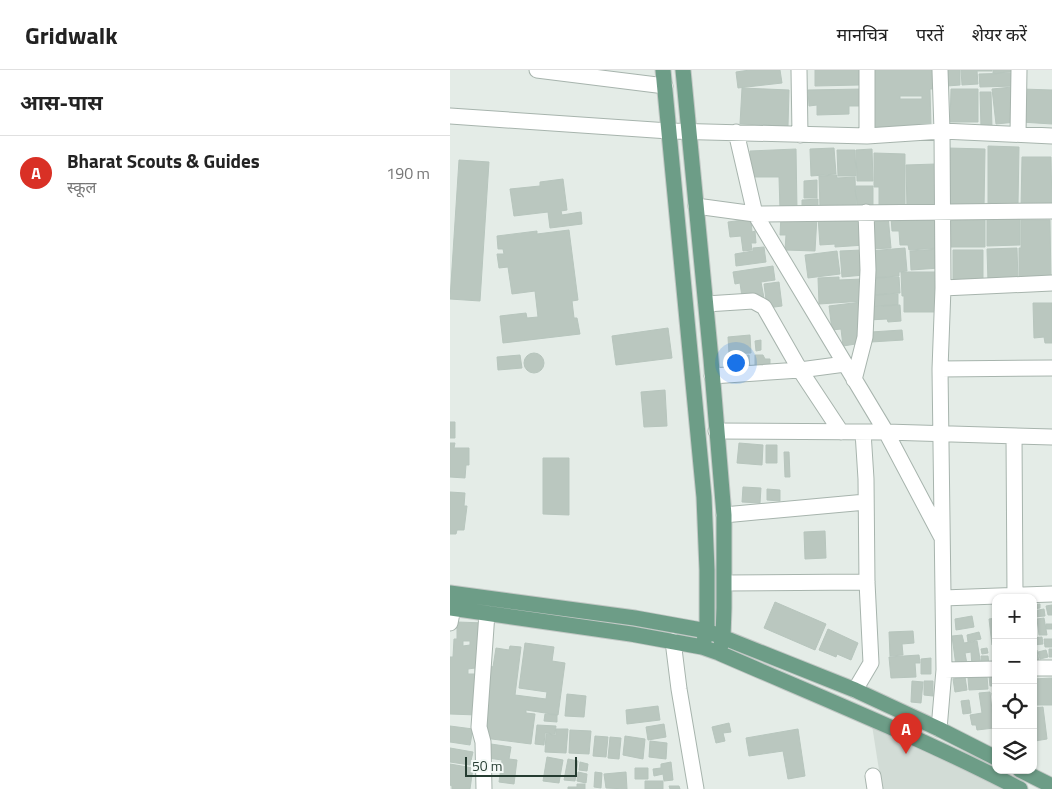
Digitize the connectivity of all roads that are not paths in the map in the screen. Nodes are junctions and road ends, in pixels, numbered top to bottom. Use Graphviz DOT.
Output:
graph roads {
  1 [pos="536,70"];
  2 [pos="664,70"];
  3 [pos="683,70"];
  4 [pos="799,70"];
  5 [pos="867,70"];
  6 [pos="940,70"];
  7 [pos="1018,70"];
  8 [pos="578,72"];
  9 [pos="665,86"];
  10 [pos="450,116"];
  11 [pos="669,131"];
  12 [pos="688,131"];
  13 [pos="942,131"];
  14 [pos="736,132"];
  15 [pos="1018,134"];
  16 [pos="800,135"];
  17 [pos="867,136"];
  18 [pos="1052,136"];
  19 [pos="696,206"];
  20 [pos="1052,211"];
  21 [pos="866,212"];
  22 [pos="943,212"];
  23 [pos="755,214"];
  24 [pos="1052,283"];
  25 [pos="943,288"];
  26 [pos="706,304"];
  27 [pos="845,364"];
  28 [pos="1052,368"];
  29 [pos="940,369"];
  30 [pos="800,370"];
  31 [pos="712,376"];
  32 [pos="854,380"];
  33 [pos="716,431"];
  34 [pos="841,432"];
  35 [pos="863,432"];
  36 [pos="886,432"];
  37 [pos="942,434"];
  38 [pos="1014,436"];
  39 [pos="1052,437"];
  40 [pos="866,502"];
  41 [pos="724,515"];
  42 [pos="942,539"];
  43 [pos="866,582"];
  44 [pos="725,583"];
  45 [pos="450,593"];
  46 [pos="1014,594"];
  47 [pos="1037,594"];
  48 [pos="1052,594"];
  49 [pos="992,596"];
  50 [pos="943,598"];
  51 [pos="451,613"];
  52 [pos="487,613"];
  53 [pos="707,631"];
  54 [pos="723,637"];
  55 [pos="673,641"];
  56 [pos="702,647"];
  57 [pos="719,653"];
  58 [pos="1037,668"];
  59 [pos="1052,668"];
  60 [pos="992,669"];
  61 [pos="944,670"];
  62 [pos="854,690"];
  63 [pos="939,729"];
  64 [pos="992,756"];
  65 [pos="1028,774"];
  66 [pos="1052,786"];
  67 [pos="484,789"];
  68 [pos="696,789"];
  69 [pos="1020,789"];
  1 -- 8 [label="street"];
  2 -- 9 [label="main road"];
  3 -- 12 [label="main road"];
  4 -- 16 [label="street"];
  5 -- 17 [label="street"];
  6 -- 13 [label="street"];
  7 -- 15 [label="street"];
  8 -- 9 [label="street"];
  9 -- 11 [label="main road"];
  10 -- 11 [label="street"];
  11 -- 12 [label="street"];
  11 -- 53 [label="main road"];
  12 -- 14 [label="street"];
  12 -- 19 [label="main road"];
  13 -- 15 [label="street"];
  13 -- 17 [label="street"];
  13 -- 22 [label="street"];
  14 -- 16 [label="street"];
  14 -- 23 [label="street"];
  15 -- 18 [label="street"];
  16 -- 17 [label="street"];
  19 -- 23 [label="street"];
  19 -- 26 [label="main road"];
  20 -- 22 [label="street"];
  21 -- 22 [label="street"];
  21 -- 23 [label="street"];
  21 -- 32 [label="street"];
  22 -- 25 [label="street"];
  23 -- 27 [label="street"];
  24 -- 25 [label="street"];
  25 -- 29 [label="street"];
  26 -- 30 [label="street"];
  26 -- 31 [label="main road"];
  27 -- 30 [label="street"];
  27 -- 32 [label="street"];
  28 -- 29 [label="street"];
  29 -- 37 [label="street"];
  30 -- 31 [label="street"];
  30 -- 34 [label="street"];
  31 -- 33 [label="main road"];
  32 -- 36 [label="street"];
  33 -- 34 [label="street"];
  33 -- 41 [label="main road"];
  34 -- 35 [label="street"];
  35 -- 36 [label="street"];
  35 -- 40 [label="street"];
  36 -- 37 [label="street"];
  36 -- 42 [label="street"];
  37 -- 38 [label="street"];
  37 -- 42 [label="street"];
  38 -- 39 [label="street"];
  38 -- 46 [label="street"];
  40 -- 41 [label="street"];
  40 -- 43 [label="street"];
  41 -- 44 [label="main road"];
  42 -- 50 [label="street"];
  43 -- 44 [label="street"];
  43 -- 62 [label="street"];
  44 -- 54 [label="main road"];
  45 -- 53 [label="main road"];
  47 -- 48 [label="street"];
  49 -- 50 [label="street"];
  50 -- 61 [label="street"];
  51 -- 52 [label="main road"];
  52 -- 55 [label="main road"];
  52 -- 67 [label="street"];
  53 -- 54 [label="main road"];
  53 -- 56 [label="main road"];
  54 -- 57 [label="main road"];
  54 -- 62 [label="main road"];
  55 -- 56 [label="main road"];
  55 -- 68 [label="street"];
  56 -- 57 [label="main road"];
  57 -- 69 [label="main road"];
  58 -- 59 [label="street"];
  60 -- 61 [label="street"];
  61 -- 63 [label="street"];
  62 -- 63 [label="main road"];
  63 -- 64 [label="main road"];
  65 -- 66 [label="main road"];
}
